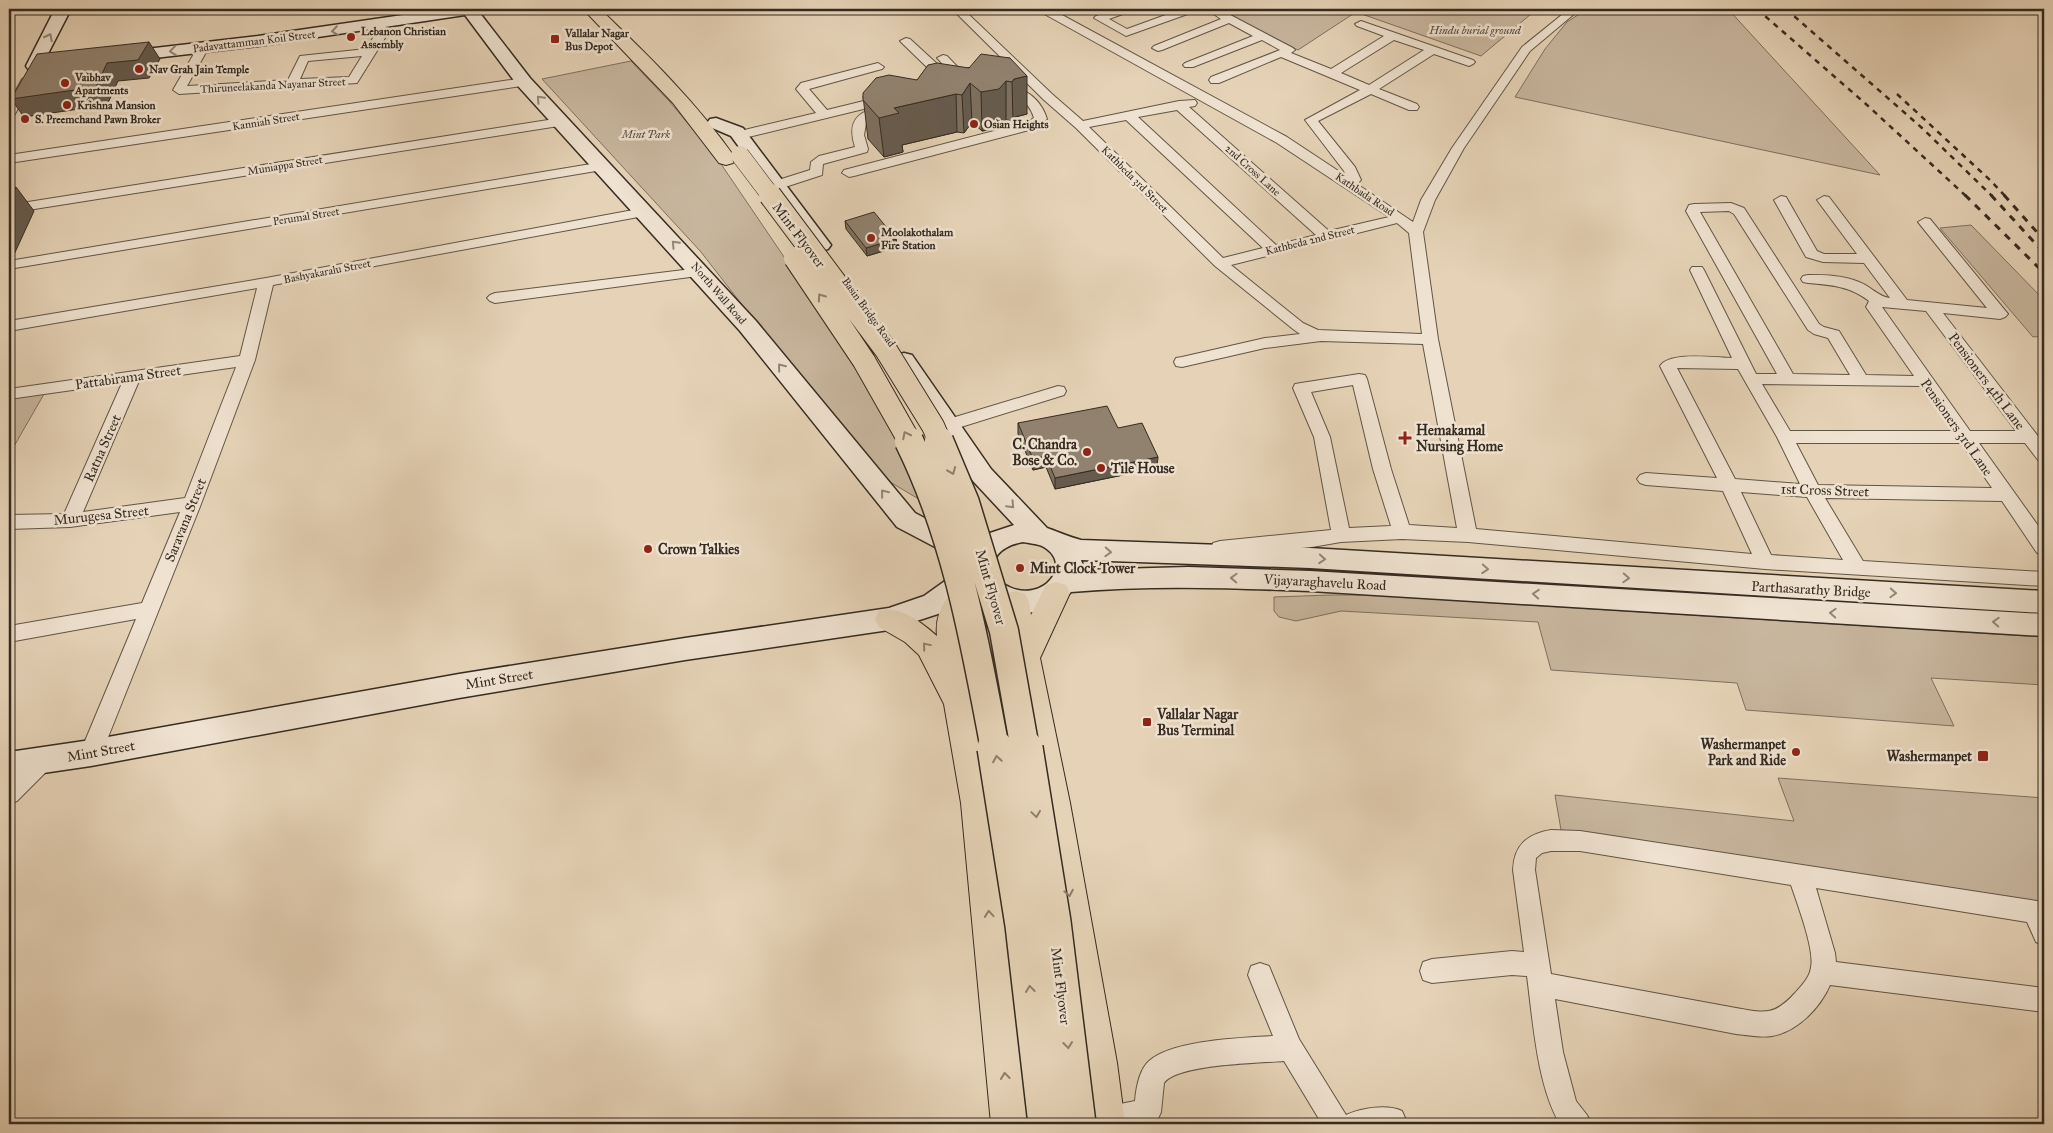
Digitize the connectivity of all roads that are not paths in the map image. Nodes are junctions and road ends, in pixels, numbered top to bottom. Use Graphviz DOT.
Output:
graph roads {
  1 [pos="63,9"];
  2 [pos="471,9"];
  3 [pos="591,9"];
  4 [pos="614,9"];
  5 [pos="958,9"];
  6 [pos="1043,9"];
  7 [pos="1127,9"];
  8 [pos="1192,9"];
  9 [pos="1211,9"];
  10 [pos="1575,9"];
  11 [pos="1230,19"];
  12 [pos="380,24"];
  13 [pos="1361,24"];
  14 [pos="1394,35"];
  15 [pos="1262,36"];
  16 [pos="906,41"];
  17 [pos="203,47"];
  18 [pos="1158,48"];
  19 [pos="1433,49"];
  20 [pos="371,52"];
  21 [pos="1285,52"];
  22 [pos="107,58"];
  23 [pos="943,58"];
  24 [pos="1469,62"];
  25 [pos="52,64"];
  26 [pos="1189,65"];
  27 [pos="34,66"];
  28 [pos="878,67"];
  29 [pos="1331,74"];
  30 [pos="1215,80"];
  31 [pos="293,82"];
  32 [pos="524,82"];
  33 [pos="994,86"];
  34 [pos="1369,90"];
  35 [pos="14,95"];
  36 [pos="1207,100"];
  37 [pos="1179,105"];
  38 [pos="1413,107"];
  39 [pos="9,114"];
  40 [pos="824,115"];
  41 [pos="1128,115"];
  42 [pos="561,122"];
  43 [pos="716,123"];
  44 [pos="1080,125"];
  45 [pos="731,149"];
  46 [pos="862,149"];
  47 [pos="9,159"];
  48 [pos="603,166"];
  49 [pos="874,166"];
  50 [pos="849,173"];
  51 [pos="777,184"];
  52 [pos="1349,184"];
  53 [pos="1781,200"];
  54 [pos="1824,200"];
  55 [pos="9,209"];
  56 [pos="644,212"];
  57 [pos="1400,218"];
  58 [pos="1925,222"];
  59 [pos="1416,232"];
  60 [pos="1326,236"];
  61 [pos="1272,249"];
  62 [pos="1867,259"];
  63 [pos="1220,263"];
  64 [pos="9,265"];
  65 [pos="1697,270"];
  66 [pos="700,272"];
  67 [pos="1808,279"];
  68 [pos="266,282"];
  69 [pos="494,298"];
  70 [pos="1877,303"];
  71 [pos="1902,304"];
  72 [pos="1930,306"];
  73 [pos="9,326"];
  74 [pos="1321,336"];
  75 [pos="1430,339"];
  76 [pos="247,360"];
  77 [pos="1182,362"];
  78 [pos="1743,364"];
  79 [pos="133,377"];
  80 [pos="1751,379"];
  81 [pos="1788,380"];
  82 [pos="1861,380"];
  83 [pos="1925,381"];
  84 [pos="1058,391"];
  85 [pos="9,394"];
  86 [pos="948,425"];
  87 [pos="1964,436"];
  88 [pos="1785,437"];
  89 [pos="2030,437"];
  90 [pos="2044,456"];
  91 [pos="982,475"];
  92 [pos="1646,480"];
  93 [pos="1729,485"];
  94 [pos="1812,491"];
  95 [pos="2005,495"];
  96 [pos="192,504"];
  97 [pos="70,520"];
  98 [pos="906,520"];
  99 [pos="9,522"];
  100 [pos="1402,532"];
  101 [pos="1037,533"];
  102 [pos="1341,535"];
  103 [pos="1468,535"];
  104 [pos="1060,545"];
  105 [pos="2044,548"];
  106 [pos="1167,552"];
  107 [pos="1765,562"];
  108 [pos="1858,568"];
  109 [pos="981,571"];
  110 [pos="2044,578"];
  111 [pos="1581,586"];
  112 [pos="1061,587"];
  113 [pos="1015,602"];
  114 [pos="2044,602"];
  115 [pos="150,608"];
  116 [pos="889,619"];
  117 [pos="2044,625"];
  118 [pos="9,634"];
  119 [pos="1025,658"];
  120 [pos="959,703"];
  121 [pos="91,753"];
  122 [pos="42,760"];
  123 [pos="9,765"];
  124 [pos="9,794"];
  125 [pos="1800,875"];
  126 [pos="2039,912"];
  127 [pos="2044,934"];
  128 [pos="1432,972"];
  129 [pos="1822,972"];
  130 [pos="1539,974"];
  131 [pos="1260,975"];
  132 [pos="2044,1000"];
  133 [pos="1290,1048"];
  134 [pos="1152,1118"];
  135 [pos="1393,1120"];
  136 [pos="1096,1123"];
  137 [pos="1010,1124"];
  138 [pos="1046,1124"];
  139 [pos="1337,1124"];
  140 [pos="1356,1124"];
  141 [pos="1578,1124"];
  27 -- 1 [label="main road, one-way"];
  2 -- 12 [label="main road, Padavattamman Koil Street"];
  2 -- 32 [label="main road, North Wall Road"];
  3 -- 45 [label="main road, Basin Bridge Road"];
  4 -- 43 [label="main road, Basin Bridge Road"];
  5 -- 44 [label="street, Kathbeda 3rd Street"];
  6 -- 36 [label="street, Kathbada Road"];
  7 -- 8 [label="street"];
  9 -- 11 [label="street"];
  10 -- 59 [label="street"];
  11 -- 15 [label="street"];
  11 -- 18 [label="street"];
  12 -- 17 [label="main road, Padavattamman Koil Street, one-way"];
  12 -- 20 [label="street, Thiruneelakanda Nayanar Street"];
  13 -- 14 [label="street"];
  14 -- 19 [label="street"];
  14 -- 29 [label="street"];
  15 -- 21 [label="street"];
  15 -- 26 [label="street"];
  16 -- 23 [label="street"];
  17 -- 22 [label="main road, Padavattamman Koil Street, one-way"];
  17 -- 31 [label="street, Thiruneelakanda Nayanar Street"];
  19 -- 24 [label="street"];
  19 -- 34 [label="street"];
  20 -- 31 [label="street, Thiruneelakanda Nayanar Street"];
  20 -- 31 [label="street"];
  21 -- 29 [label="street"];
  21 -- 30 [label="street"];
  25 -- 27 [label="main road"];
  27 -- 35 [label="street"];
  28 -- 40 [label="street"];
  29 -- 34 [label="street"];
  42 -- 32 [label="main road, North Wall Road, one-way"];
  32 -- 47 [label="street, Kanniah Street"];
  33 -- 49 [label="street"];
  34 -- 38 [label="street"];
  34 -- 52 [label="street"];
  35 -- 39 [label="street"];
  36 -- 37 [label="street"];
  36 -- 52 [label="street, Kathbada Road"];
  37 -- 41 [label="street"];
  37 -- 60 [label="street, 2nd Cross Lane"];
  40 -- 45 [label="street"];
  40 -- 46 [label="street"];
  41 -- 44 [label="street"];
  41 -- 61 [label="street"];
  42 -- 48 [label="main road, North Wall Road"];
  42 -- 55 [label="street, Muniappa Street"];
  43 -- 45 [label="main road, Basin Bridge Road"];
  44 -- 63 [label="street, Kathbeda 3rd Street"];
  45 -- 51 [label="main road, Basin Bridge Road"];
  45 -- 136 [label="main road, Mint Flyover, one-way, bridge"];
  138 -- 45 [label="main road, Mint Flyover, one-way, bridge"];
  46 -- 49 [label="street"];
  46 -- 51 [label="street"];
  48 -- 56 [label="main road, North Wall Road"];
  48 -- 64 [label="street, Perumal Street"];
  49 -- 50 [label="street"];
  51 -- 86 [label="main road, Basin Bridge Road"];
  52 -- 57 [label="street, Kathbada Road"];
  53 -- 62 [label="street"];
  54 -- 62 [label="street"];
  66 -- 56 [label="main road, North Wall Road, one-way"];
  56 -- 68 [label="street, Bashyakaralu Street"];
  57 -- 59 [label="street, Kathbada Road"];
  57 -- 60 [label="street, Kathbeda 2nd Street"];
  58 -- 72 [label="street"];
  59 -- 75 [label="street"];
  60 -- 61 [label="street, Kathbeda 2nd Street"];
  61 -- 63 [label="street, Kathbeda 2nd Street"];
  62 -- 71 [label="street"];
  63 -- 74 [label="street, Kathbeda 3rd Street"];
  65 -- 78 [label="street"];
  66 -- 69 [label="street"];
  98 -- 66 [label="main road, North Wall Road, one-way"];
  67 -- 70 [label="street"];
  68 -- 73 [label="street, Bashyakaralu Street"];
  68 -- 76 [label="street, Saravana Street"];
  70 -- 71 [label="street"];
  70 -- 83 [label="street, Pensioners 3rd Lane"];
  71 -- 72 [label="street"];
  72 -- 89 [label="street, Pensioners 4th Lane"];
  74 -- 75 [label="street"];
  74 -- 77 [label="street"];
  75 -- 103 [label="street"];
  76 -- 79 [label="street, Pattabirama Street"];
  76 -- 96 [label="street, Saravana Street"];
  78 -- 80 [label="street"];
  78 -- 93 [label="street"];
  79 -- 85 [label="street, Pattabirama Street"];
  79 -- 97 [label="street, Ratna Street"];
  80 -- 81 [label="street"];
  80 -- 88 [label="street"];
  81 -- 82 [label="street"];
  81 -- 82 [label="street"];
  82 -- 83 [label="street"];
  83 -- 87 [label="street, Pensioners 3rd Lane"];
  84 -- 86 [label="street"];
  86 -- 91 [label="main road, Basin Bridge Road"];
  87 -- 88 [label="street"];
  87 -- 89 [label="street"];
  87 -- 95 [label="street, Pensioners 3rd Lane"];
  88 -- 94 [label="street"];
  89 -- 90 [label="street, Pensioners 4th Lane"];
  91 -- 98 [label="main road"];
  91 -- 101 [label="main road, Basin Bridge Road, one-way"];
  92 -- 93 [label="street, 1st Cross Street"];
  93 -- 94 [label="street, 1st Cross Street"];
  93 -- 107 [label="street"];
  94 -- 95 [label="street, 1st Cross Street"];
  94 -- 108 [label="street"];
  95 -- 105 [label="street, Pensioners 3rd Lane"];
  96 -- 97 [label="street, Murugesa Street"];
  96 -- 115 [label="street, Saravana Street"];
  97 -- 99 [label="street, Murugesa Street"];
  98 -- 109 [label="main road, North Wall Road"];
  100 -- 102 [label="street"];
  100 -- 102 [label="street"];
  100 -- 103 [label="street"];
  101 -- 104 [label="main road"];
  101 -- 109 [label="main road"];
  102 -- 106 [label="street"];
  103 -- 107 [label="street"];
  104 -- 106 [label="main road, Vijayaraghavelu Road, one-way"];
  104 -- 112 [label="main road"];
  106 -- 111 [label="main road, Vijayaraghavelu Road, one-way"];
  107 -- 108 [label="street"];
  108 -- 110 [label="street"];
  109 -- 113 [label="main road"];
  109 -- 116 [label="main road, Mint Street"];
  109 -- 120 [label="main road"];
  111 -- 112 [label="main road, Vijayaraghavelu Road, one-way"];
  111 -- 114 [label="main road, Parthasarathy Bridge, one-way"];
  117 -- 111 [label="main road, Parthasarathy Bridge, one-way"];
  112 -- 113 [label="main road"];
  112 -- 119 [label="main road"];
  113 -- 119 [label="main road"];
  115 -- 118 [label="street"];
  115 -- 121 [label="street, Saravana Street"];
  120 -- 116 [label="main road, one-way"];
  116 -- 121 [label="main road, Mint Street"];
  119 -- 120 [label="main road"];
  119 -- 136 [label="main road, one-way"];
  137 -- 120 [label="main road, one-way"];
  121 -- 122 [label="main road, Mint Street"];
  122 -- 123 [label="main road, Mint Street"];
  122 -- 124 [label="street"];
  125 -- 126 [label="street"];
  125 -- 129 [label="street"];
  125 -- 130 [label="street"];
  126 -- 127 [label="street"];
  128 -- 130 [label="street"];
  129 -- 130 [label="street"];
  129 -- 132 [label="street"];
  130 -- 141 [label="street"];
  131 -- 133 [label="street"];
  133 -- 134 [label="street"];
  133 -- 139 [label="street"];
  134 -- 136 [label="street"];
  135 -- 140 [label="street"];
}
